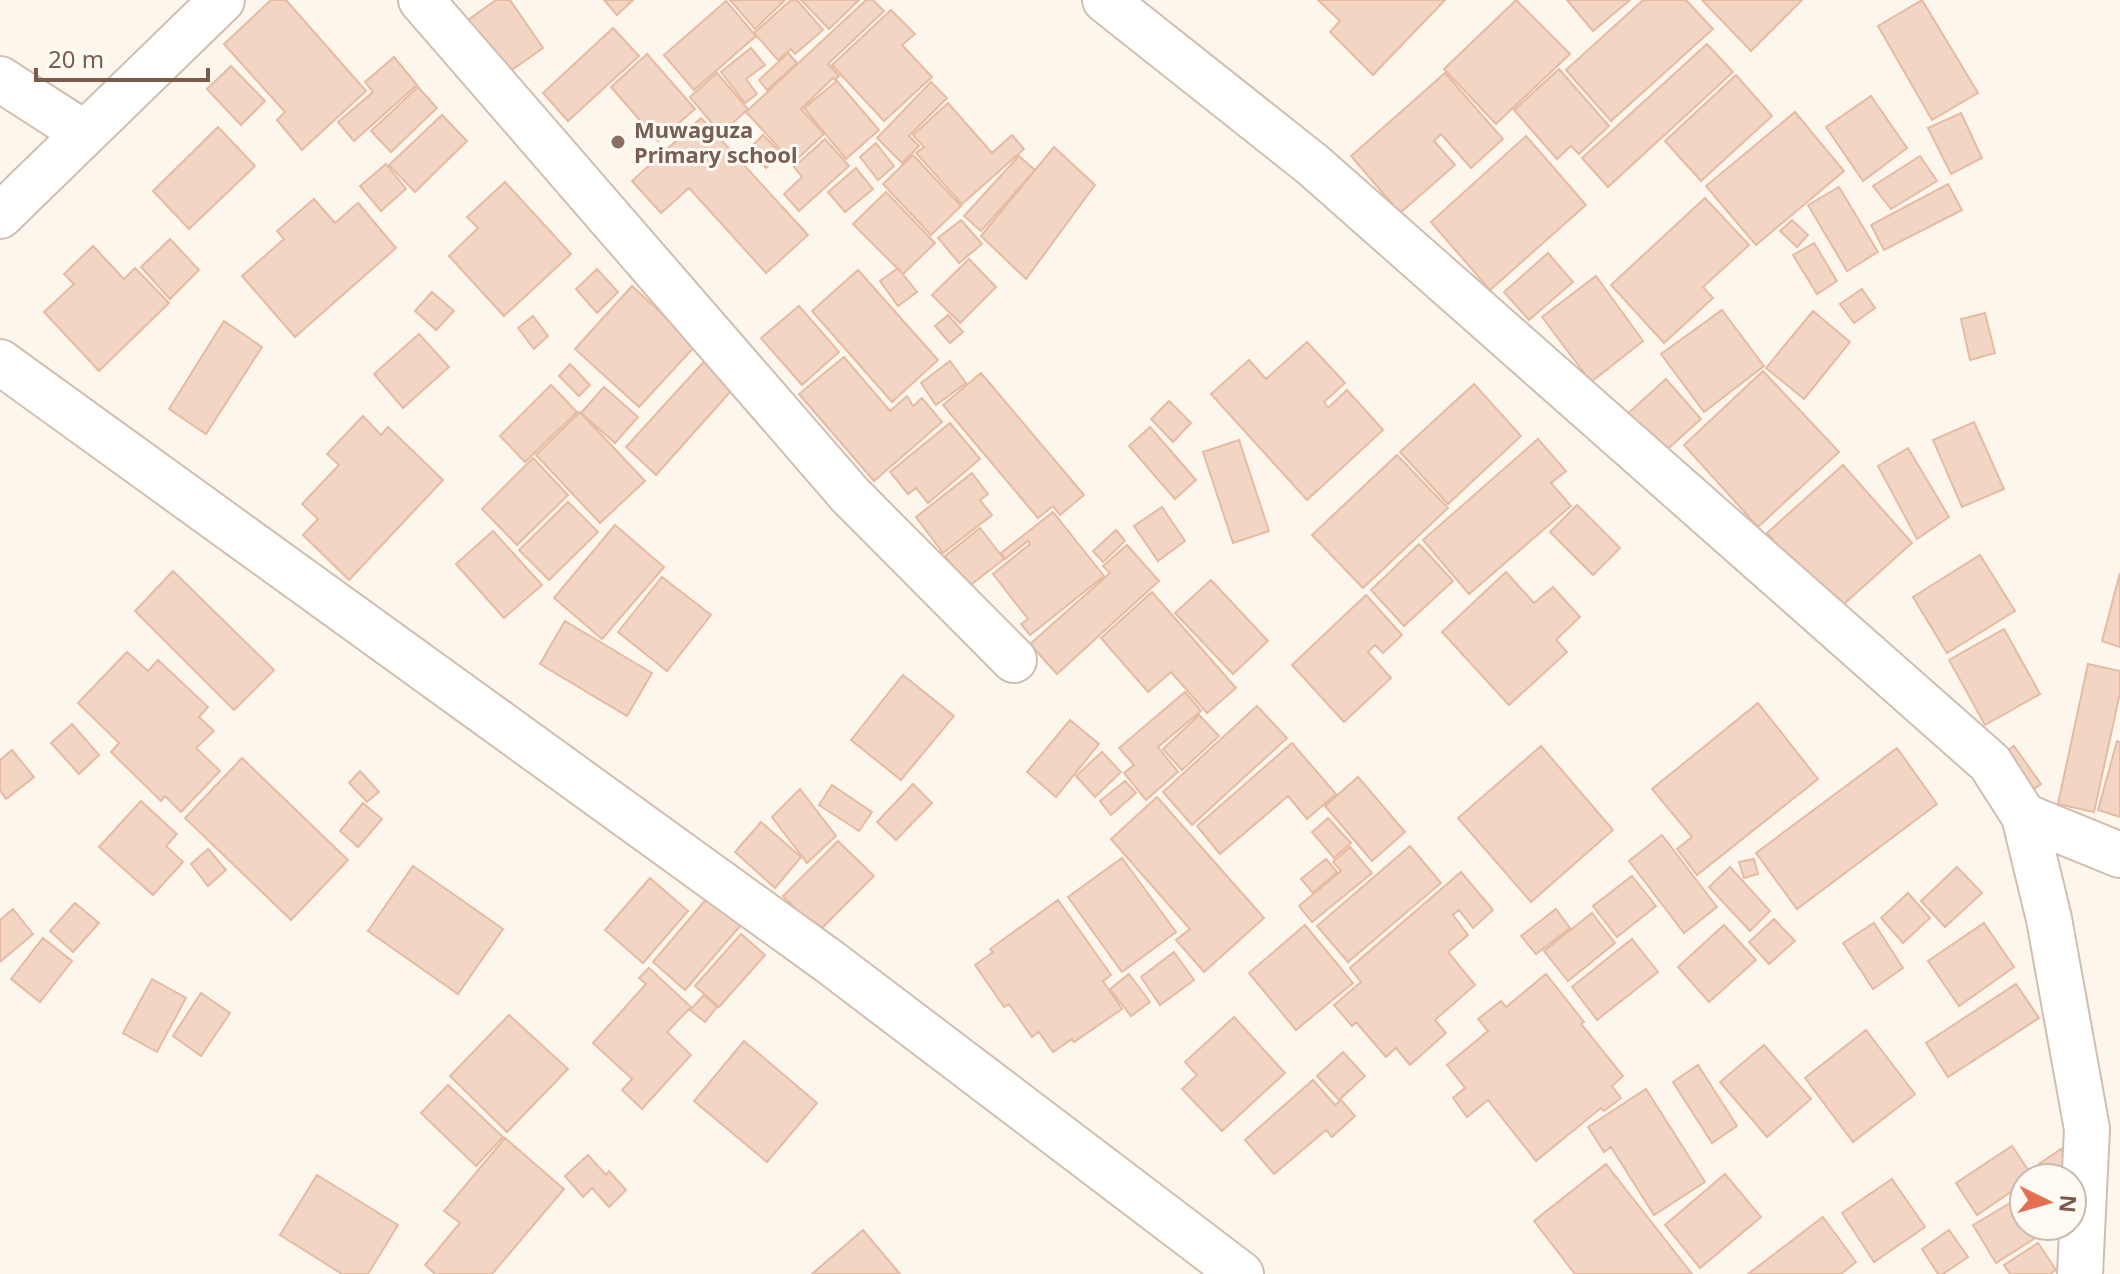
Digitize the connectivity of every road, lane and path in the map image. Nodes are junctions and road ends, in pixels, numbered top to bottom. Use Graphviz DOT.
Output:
graph roads {
  1 [pos="222,0"];
  2 [pos="421,0"];
  3 [pos="1105,0"];
  4 [pos="0,79"];
  5 [pos="84,133"];
  6 [pos="0,216"];
  7 [pos="0,362"];
  8 [pos="1014,660"];
  9 [pos="2024,816"];
  10 [pos="2120,855"];
  11 [pos="1241,1274"];
  12 [pos="2080,1274"];
  1 -- 5 [label="street"];
  2 -- 8 [label="street"];
  3 -- 9 [label="street"];
  4 -- 5 [label="street"];
  5 -- 6 [label="street"];
  7 -- 11 [label="street"];
  9 -- 10 [label="street"];
  9 -- 12 [label="street"];
}
